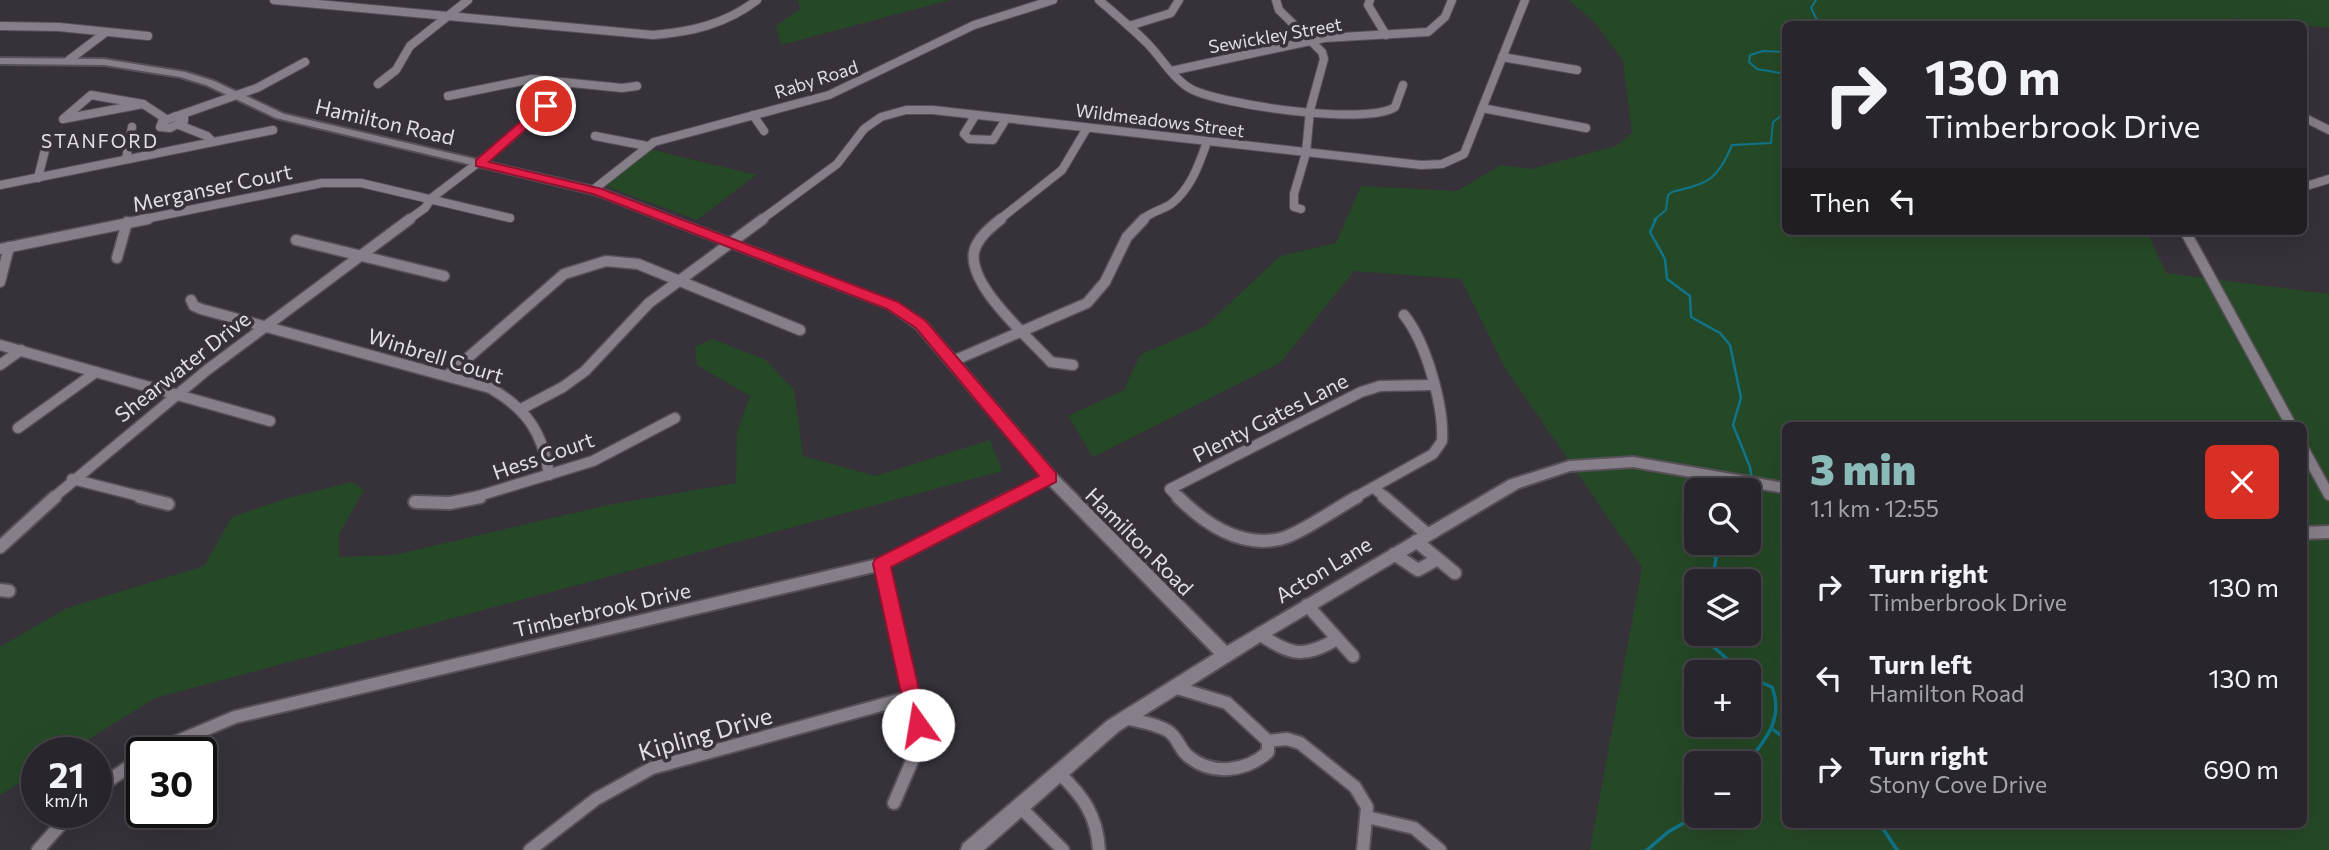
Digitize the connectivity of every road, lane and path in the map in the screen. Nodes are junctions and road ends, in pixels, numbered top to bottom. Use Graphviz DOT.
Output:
graph roads {
  1 [pos="274,0"];
  2 [pos="468,0"];
  3 [pos="757,0"];
  4 [pos="1053,0"];
  5 [pos="1099,0"];
  6 [pos="1179,0"];
  7 [pos="1276,0"];
  8 [pos="1370,0"];
  9 [pos="1452,0"];
  10 [pos="1525,0"];
  11 [pos="447,16"];
  12 [pos="0,26"];
  13 [pos="1129,26"];
  14 [pos="106,32"];
  15 [pos="1386,35"];
  16 [pos="148,36"];
  17 [pos="1311,41"];
  18 [pos="1502,57"];
  19 [pos="69,60"];
  20 [pos="0,61"];
  21 [pos="305,62"];
  22 [pos="1577,70"];
  23 [pos="1171,71"];
  24 [pos="570,83"];
  25 [pos="378,84"];
  26 [pos="1404,85"];
  27 [pos="637,86"];
  28 [pos="235,96"];
  29 [pos="448,96"];
  30 [pos="143,104"];
  31 [pos="1482,108"];
  32 [pos="1310,110"];
  33 [pos="753,115"];
  34 [pos="975,116"];
  35 [pos="1006,119"];
  36 [pos="2307,119"];
  37 [pos="180,120"];
  38 [pos="132,127"];
  39 [pos="1087,128"];
  40 [pos="1587,128"];
  41 [pos="273,130"];
  42 [pos="2329,130"];
  43 [pos="764,131"];
  44 [pos="595,136"];
  45 [pos="213,142"];
  46 [pos="1207,142"];
  47 [pos="46,146"];
  48 [pos="647,146"];
  49 [pos="1306,153"];
  50 [pos="126,159"];
  51 [pos="480,163"];
  52 [pos="38,178"];
  53 [pos="2329,179"];
  54 [pos="0,185"];
  55 [pos="2307,186"];
  56 [pos="593,190"];
  57 [pos="431,200"];
  58 [pos="1301,209"];
  59 [pos="510,218"];
  60 [pos="127,222"];
  61 [pos="2187,235"];
  62 [pos="296,240"];
  63 [pos="731,242"];
  64 [pos="5,248"];
  65 [pos="357,255"];
  66 [pos="117,258"];
  67 [pos="444,275"];
  68 [pos="681,279"];
  69 [pos="0,282"];
  70 [pos="191,300"];
  71 [pos="1404,316"];
  72 [pos="264,326"];
  73 [pos="800,330"];
  74 [pos="1025,330"];
  75 [pos="0,345"];
  76 [pos="21,350"];
  77 [pos="953,361"];
  78 [pos="0,365"];
  79 [pos="1073,365"];
  80 [pos="96,372"];
  81 [pos="448,375"];
  82 [pos="1432,386"];
  83 [pos="176,393"];
  84 [pos="523,408"];
  85 [pos="675,418"];
  86 [pos="270,421"];
  87 [pos="2289,422"];
  88 [pos="18,428"];
  89 [pos="2307,455"];
  90 [pos="549,475"];
  91 [pos="1050,477"];
  92 [pos="72,479"];
  93 [pos="1782,487"];
  94 [pos="1374,488"];
  95 [pos="2329,495"];
  96 [pos="415,502"];
  97 [pos="168,504"];
  98 [pos="2329,532"];
  99 [pos="2307,533"];
  100 [pos="1422,538"];
  101 [pos="0,547"];
  102 [pos="1394,554"];
  103 [pos="1436,560"];
  104 [pos="882,564"];
  105 [pos="1455,573"];
  106 [pos="1307,605"];
  107 [pos="1259,634"];
  108 [pos="1338,639"];
  109 [pos="1226,655"];
  110 [pos="1353,656"];
  111 [pos="1174,687"];
  112 [pos="911,697"];
  113 [pos="1126,718"];
  114 [pos="188,737"];
  115 [pos="1268,741"];
  116 [pos="1058,772"];
  117 [pos="894,803"];
  118 [pos="1018,806"];
  119 [pos="1367,817"];
  120 [pos="58,828"];
  121 [pos="38,850"];
  122 [pos="530,850"];
  123 [pos="970,850"];
  124 [pos="1063,850"];
  125 [pos="1099,850"];
  126 [pos="1363,850"];
  127 [pos="1440,850"];
  1 -- 11 [label="street"];
  2 -- 11 [label="street"];
  3 -- 11 [label="street"];
  4 -- 33 [label="street, Raby Road"];
  5 -- 13 [label="street"];
  6 -- 13 [label="street"];
  7 -- 17 [label="street"];
  8 -- 15 [label="street"];
  9 -- 15 [label="street, Sewickley Street"];
  10 -- 18 [label="street, Wildmeadows Street"];
  11 -- 25 [label="street"];
  12 -- 14 [label="street"];
  13 -- 23 [label="street"];
  14 -- 16 [label="street"];
  14 -- 19 [label="street"];
  15 -- 17 [label="street, Sewickley Street"];
  17 -- 23 [label="street, Sewickley Street"];
  17 -- 32 [label="street"];
  18 -- 22 [label="street"];
  18 -- 31 [label="street, Wildmeadows Street"];
  19 -- 20 [label="street, Hamilton Road"];
  19 -- 28 [label="street, Hamilton Road"];
  21 -- 28 [label="street"];
  23 -- 32 [label="street"];
  24 -- 27 [label="street"];
  24 -- 29 [label="street"];
  24 -- 51 [label="street, Shearwater Drive"];
  26 -- 32 [label="street"];
  28 -- 37 [label="street"];
  28 -- 51 [label="street, Hamilton Road"];
  30 -- 30 [label="street"];
  30 -- 37 [label="street"];
  31 -- 40 [label="street"];
  31 -- 49 [label="street, Wildmeadows Street"];
  32 -- 49 [label="street"];
  33 -- 43 [label="street"];
  33 -- 48 [label="street, Raby Road"];
  34 -- 35 [label="street, Wildmeadows Street"];
  34 -- 35 [label="street"];
  34 -- 63 [label="street, Wildmeadows Street"];
  35 -- 39 [label="street, Wildmeadows Street"];
  36 -- 42 [label="street"];
  37 -- 45 [label="street"];
  38 -- 50 [label="street"];
  39 -- 46 [label="street, Wildmeadows Street"];
  39 -- 74 [label="street"];
  41 -- 45 [label="street"];
  44 -- 48 [label="street"];
  45 -- 50 [label="street"];
  46 -- 49 [label="street, Wildmeadows Street"];
  46 -- 74 [label="street"];
  47 -- 52 [label="street"];
  48 -- 56 [label="street, Raby Road"];
  49 -- 58 [label="street"];
  50 -- 52 [label="street"];
  51 -- 56 [label="street, Hamilton Road"];
  51 -- 57 [label="street, Shearwater Drive"];
  52 -- 54 [label="street"];
  53 -- 55 [label="street"];
  56 -- 63 [label="street, Hamilton Road"];
  57 -- 59 [label="street, Merganser Court"];
  57 -- 60 [label="street, Merganser Court"];
  57 -- 65 [label="street, Shearwater Drive"];
  60 -- 64 [label="street, Merganser Court"];
  60 -- 66 [label="street"];
  61 -- 87 [label="street"];
  62 -- 65 [label="street"];
  63 -- 68 [label="street, Wildmeadows Street"];
  63 -- 77 [label="street, Hamilton Road"];
  64 -- 69 [label="street"];
  65 -- 67 [label="street"];
  65 -- 72 [label="street, Shearwater Drive"];
  68 -- 73 [label="street"];
  68 -- 81 [label="street"];
  68 -- 84 [label="street, Wildmeadows Street"];
  70 -- 72 [label="street, Winbrell Court"];
  71 -- 82 [label="street"];
  72 -- 81 [label="street, Winbrell Court"];
  72 -- 83 [label="street, Shearwater Drive"];
  74 -- 77 [label="street"];
  74 -- 79 [label="street"];
  75 -- 76 [label="street"];
  76 -- 78 [label="street"];
  76 -- 80 [label="street"];
  77 -- 91 [label="street, Hamilton Road"];
  80 -- 83 [label="street"];
  80 -- 88 [label="street"];
  81 -- 84 [label="street, Winbrell Court"];
  82 -- 94 [label="street"];
  82 -- 94 [label="street, Plenty Gates Lane"];
  83 -- 86 [label="street"];
  83 -- 92 [label="street, Shearwater Drive"];
  84 -- 90 [label="street, Winbrell Court"];
  85 -- 90 [label="street, Hess Court"];
  89 -- 95 [label="street"];
  90 -- 96 [label="street, Hess Court"];
  91 -- 104 [label="street, Timberbrook Drive"];
  91 -- 109 [label="street, Hamilton Road"];
  92 -- 97 [label="street"];
  92 -- 101 [label="street, Shearwater Drive"];
  93 -- 100 [label="street, Acton Lane"];
  94 -- 100 [label="street"];
  98 -- 99 [label="street"];
  100 -- 102 [label="street, Acton Lane"];
  100 -- 103 [label="street"];
  102 -- 103 [label="street"];
  102 -- 106 [label="street, Acton Lane"];
  103 -- 105 [label="street"];
  104 -- 112 [label="street"];
  104 -- 114 [label="street, Timberbrook Drive"];
  106 -- 107 [label="street, Acton Lane"];
  106 -- 108 [label="street"];
  107 -- 108 [label="street"];
  107 -- 109 [label="street, Acton Lane"];
  108 -- 110 [label="street"];
  109 -- 111 [label="street, Acton Lane"];
  111 -- 113 [label="street, Acton Lane"];
  111 -- 115 [label="street"];
  112 -- 117 [label="street"];
  112 -- 122 [label="street, Kipling Drive"];
  113 -- 115 [label="street"];
  113 -- 116 [label="street, Acton Lane"];
  115 -- 119 [label="street"];
  116 -- 118 [label="street, Acton Lane"];
  116 -- 125 [label="street"];
  118 -- 123 [label="street, Acton Lane"];
  118 -- 124 [label="street"];
  119 -- 126 [label="street"];
  119 -- 127 [label="street"];
  120 -- 121 [label="street"];
}
